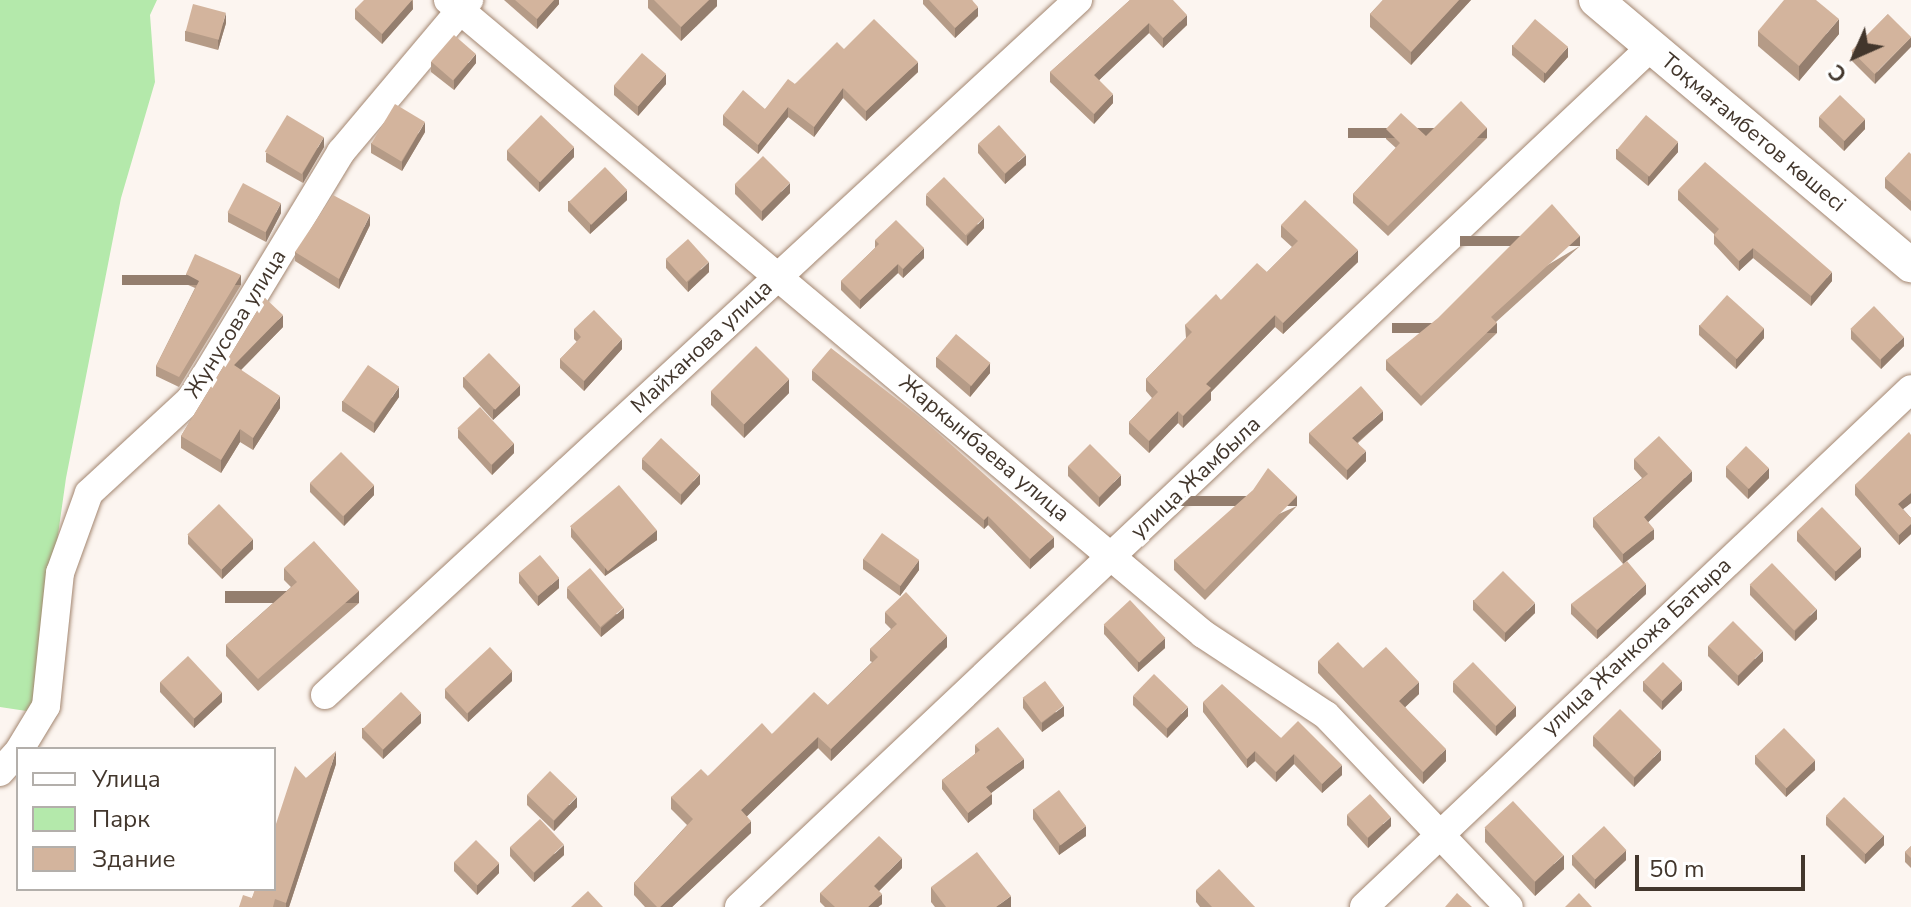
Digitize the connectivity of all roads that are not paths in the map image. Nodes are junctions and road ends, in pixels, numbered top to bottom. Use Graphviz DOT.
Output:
graph roads {
  1 [pos="1078,0"];
  2 [pos="1596,0"];
  3 [pos="459,4"];
  4 [pos="1651,47"];
  5 [pos="1911,265"];
  6 [pos="779,276"];
  7 [pos="1911,389"];
  8 [pos="1112,557"];
  9 [pos="325,695"];
  10 [pos="21,747"];
  11 [pos="16,753"];
  12 [pos="0,772"];
  13 [pos="1440,834"];
  14 [pos="739,907"];
  15 [pos="1364,907"];
  16 [pos="1509,907"];
  1 -- 6 [label="street, Майханова улица"];
  2 -- 4 [label="street, Тоқмағамбетов көшесі"];
  3 -- 6 [label="street, Жаркынбаева улица"];
  3 -- 10 [label="street, Жунусова улица"];
  4 -- 5 [label="street, Тоқмағамбетов көшесі"];
  4 -- 8 [label="street, улица Жамбыла"];
  6 -- 8 [label="street, Жаркынбаева улица"];
  6 -- 9 [label="street, Майханова улица"];
  7 -- 13 [label="street, улица Жанкожа Батыра"];
  8 -- 13 [label="street, Жаркынбаева улица"];
  8 -- 14 [label="street, улица Жамбыла"];
  11 -- 12 [label="street, Жунусова улица"];
  13 -- 15 [label="street, улица Жанкожа Батыра"];
  13 -- 16 [label="street, Жаркынбаева улица"];
}
